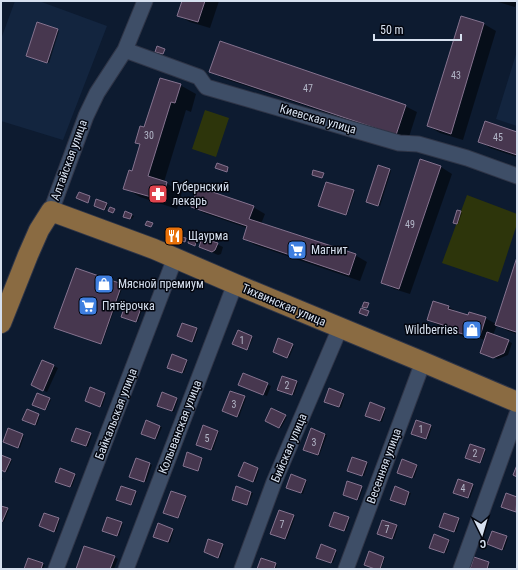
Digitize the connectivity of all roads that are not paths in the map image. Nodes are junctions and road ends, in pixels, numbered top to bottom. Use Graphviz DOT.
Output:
graph roads {
  1 [pos="144,1"];
  2 [pos="125,50"];
  3 [pos="517,176"];
  4 [pos="51,211"];
  5 [pos="175,258"];
  6 [pos="234,284"];
  7 [pos="1,323"];
  8 [pos="340,328"];
  9 [pos="422,362"];
  10 [pos="517,402"];
  11 [pos="517,414"];
  12 [pos="56,569"];
  13 [pos="126,569"];
  14 [pos="242,569"];
  15 [pos="346,569"];
  16 [pos="461,569"];
  1 -- 2 [label="street, Алтайская улица"];
  2 -- 3 [label="street, Киевская улица"];
  2 -- 4 [label="street, Алтайская улица"];
  4 -- 5 [label="main road, Тихвинская улица"];
  4 -- 7 [label="main road, Алтайская улица"];
  5 -- 6 [label="main road, Тихвинская улица"];
  5 -- 12 [label="street, Байкальская улица"];
  6 -- 8 [label="main road, Тихвинская улица"];
  6 -- 13 [label="street, Колыванская улица"];
  8 -- 9 [label="main road, Тихвинская улица"];
  8 -- 14 [label="street, Бийская улица"];
  9 -- 10 [label="main road, Тихвинская улица"];
  9 -- 15 [label="street, Весенняя улица"];
  11 -- 16 [label="street"];
}
